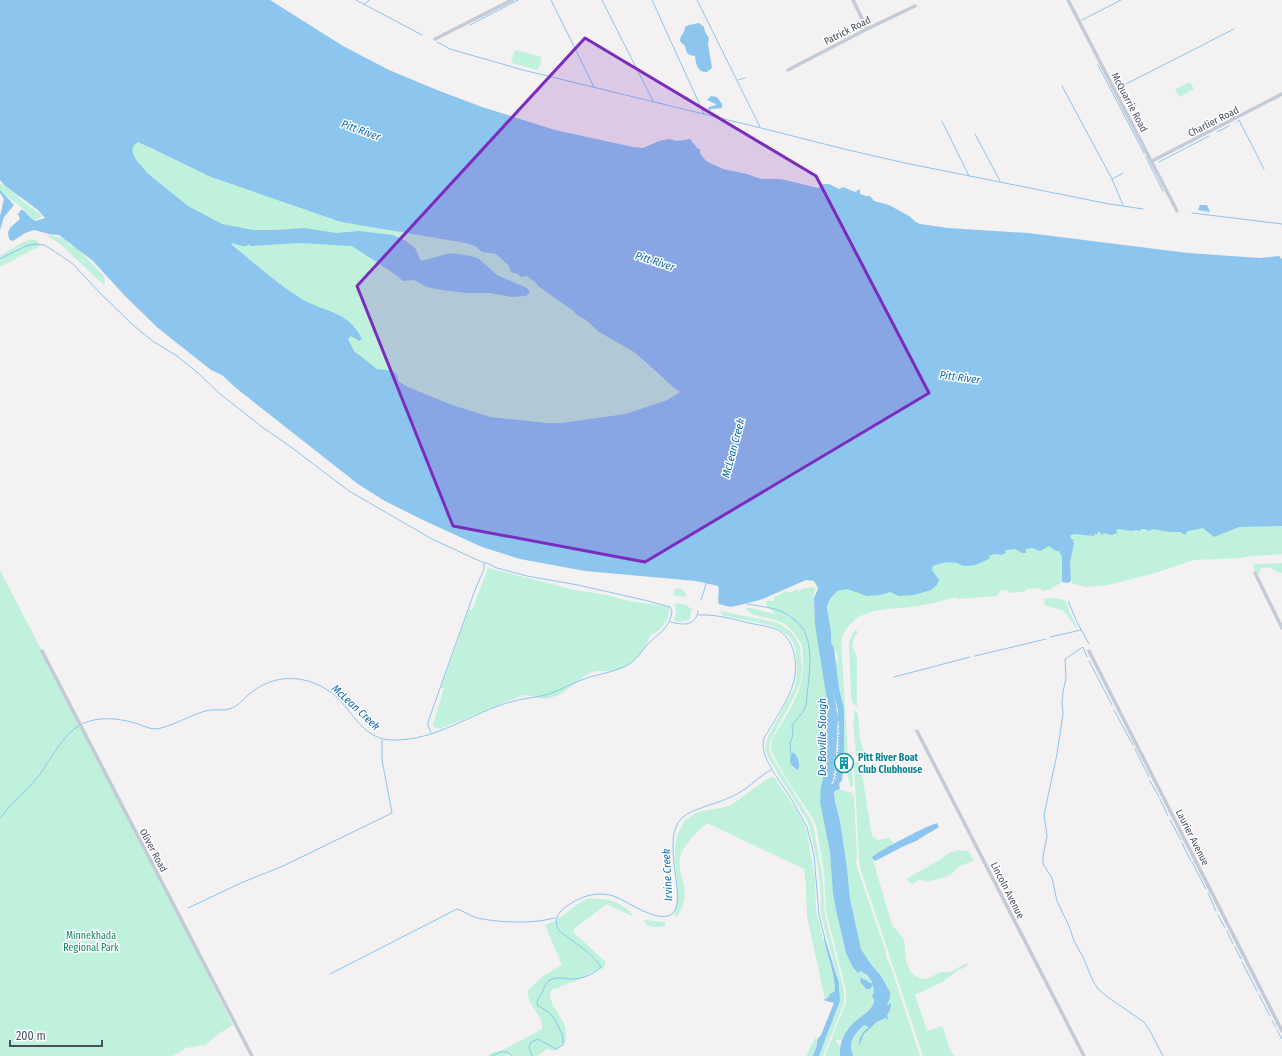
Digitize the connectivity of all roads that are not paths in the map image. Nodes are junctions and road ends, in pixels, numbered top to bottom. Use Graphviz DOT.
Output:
graph roads {
  1 [pos="512,0"];
  2 [pos="853,0"];
  3 [pos="1068,0"];
  4 [pos="915,6"];
  5 [pos="867,29"];
  6 [pos="435,39"];
  7 [pos="788,70"];
  8 [pos="1282,94"];
  9 [pos="1152,161"];
  10 [pos="1177,211"];
  11 [pos="1254,573"];
  12 [pos="1282,628"];
  13 [pos="42,651"];
  14 [pos="1089,651"];
  15 [pos="918,731"];
  16 [pos="1282,1031"];
  17 [pos="252,1056"];
  18 [pos="1084,1056"];
  1 -- 6 [label="street"];
  2 -- 5 [label="street"];
  3 -- 9 [label="street, McQuarrie Road"];
  4 -- 5 [label="street, Patrick Road"];
  5 -- 7 [label="street, Patrick Road"];
  8 -- 9 [label="street, Charlier Road"];
  9 -- 10 [label="street, McQuarrie Road"];
  11 -- 12 [label="street"];
  13 -- 17 [label="street, Oliver Road"];
  14 -- 16 [label="street, Laurier Avenue"];
  15 -- 18 [label="street, Lincoln Avenue"];
}
